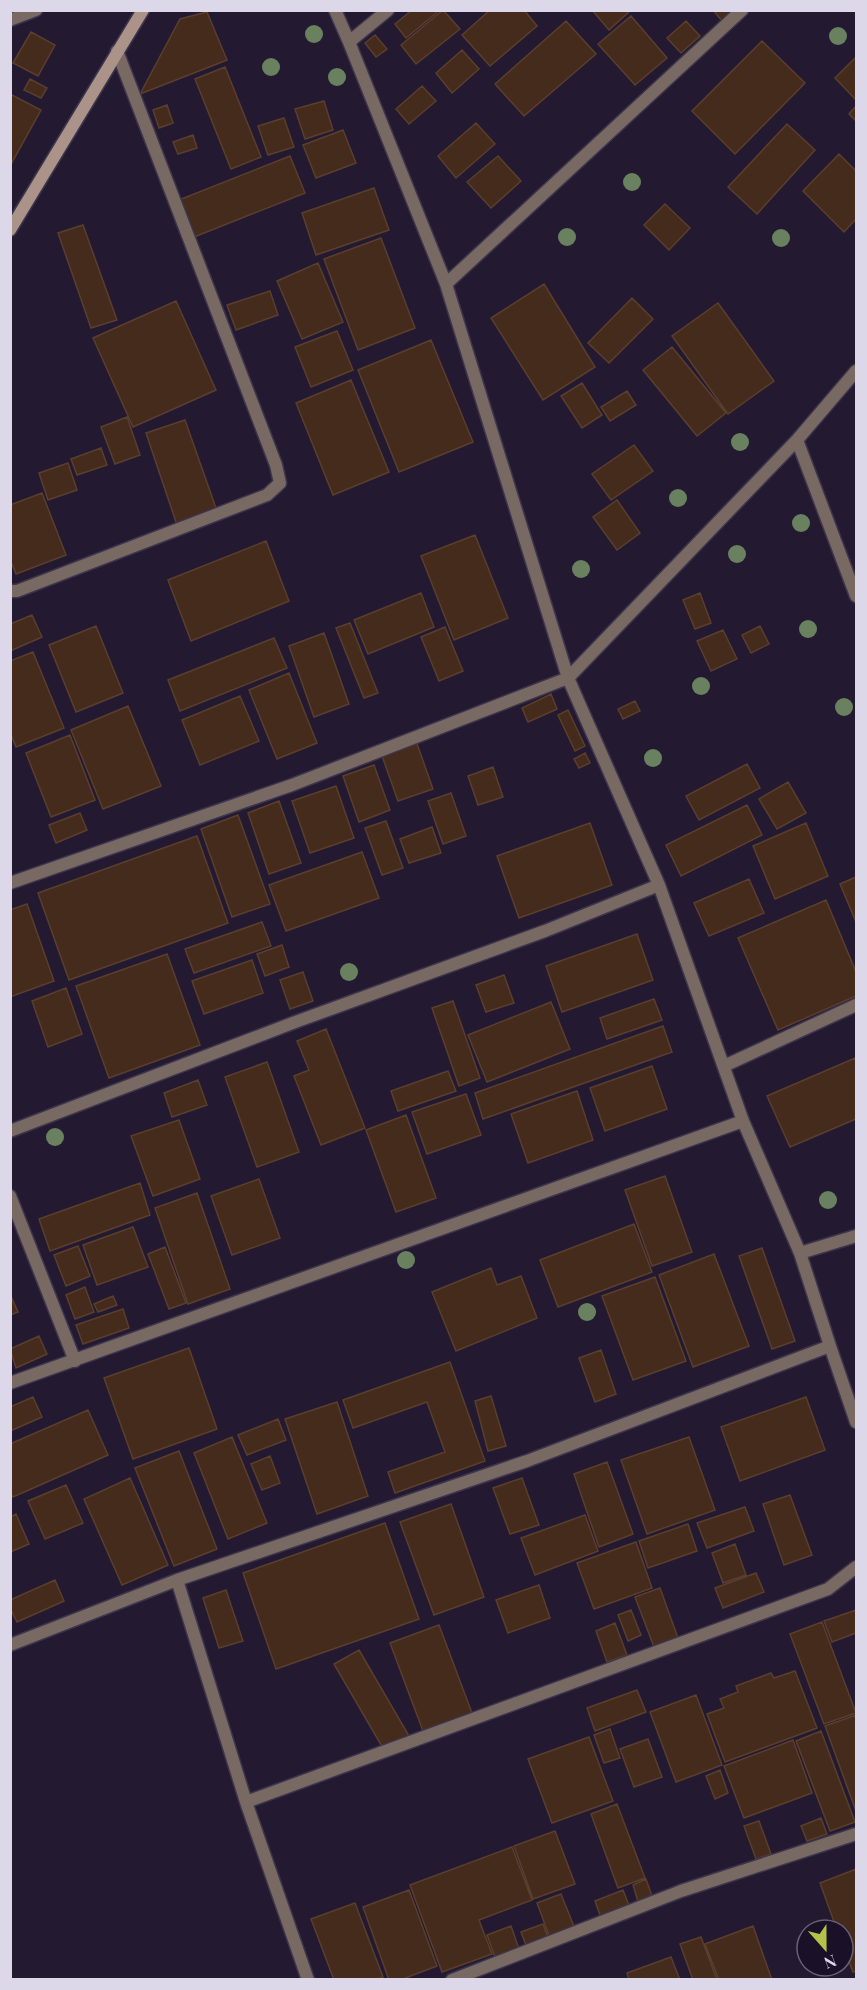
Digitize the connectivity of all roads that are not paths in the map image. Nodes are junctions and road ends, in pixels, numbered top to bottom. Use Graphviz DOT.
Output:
graph roads {
  1 [pos="36,10"];
  2 [pos="143,10"];
  3 [pos="335,10"];
  4 [pos="388,10"];
  5 [pos="742,10"];
  6 [pos="10,20"];
  7 [pos="349,42"];
  8 [pos="117,51"];
  9 [pos="10,230"];
  10 [pos="446,284"];
  11 [pos="856,371"];
  12 [pos="798,440"];
  13 [pos="10,591"];
  14 [pos="856,596"];
  15 [pos="568,678"];
  16 [pos="10,883"];
  17 [pos="659,885"];
  18 [pos="856,1005"];
  19 [pos="724,1066"];
  20 [pos="743,1121"];
  21 [pos="10,1131"];
  22 [pos="10,1196"];
  23 [pos="856,1236"];
  24 [pos="800,1253"];
  25 [pos="830,1346"];
  26 [pos="75,1360"];
  27 [pos="10,1383"];
  28 [pos="856,1422"];
  29 [pos="856,1567"];
  30 [pos="177,1580"];
  31 [pos="10,1645"];
  32 [pos="246,1802"];
  33 [pos="856,1834"];
  34 [pos="308,1980"];
  35 [pos="452,1980"];
  1 -- 6 [label="street"];
  2 -- 8 [label="street"];
  3 -- 7 [label="street"];
  4 -- 7 [label="street"];
  5 -- 10 [label="street"];
  7 -- 10 [label="street"];
  8 -- 9 [label="street"];
  8 -- 13 [label="street"];
  10 -- 15 [label="street"];
  11 -- 12 [label="street"];
  12 -- 14 [label="street"];
  12 -- 15 [label="street"];
  15 -- 16 [label="street"];
  15 -- 17 [label="street"];
  17 -- 19 [label="street"];
  17 -- 21 [label="street"];
  18 -- 19 [label="street"];
  19 -- 20 [label="street"];
  20 -- 24 [label="street"];
  20 -- 26 [label="street"];
  22 -- 26 [label="street"];
  23 -- 24 [label="street"];
  24 -- 25 [label="street"];
  25 -- 28 [label="street"];
  25 -- 30 [label="street"];
  26 -- 27 [label="street"];
  29 -- 32 [label="street"];
  30 -- 31 [label="street"];
  30 -- 32 [label="street"];
  32 -- 34 [label="street"];
  33 -- 35 [label="street"];
}
